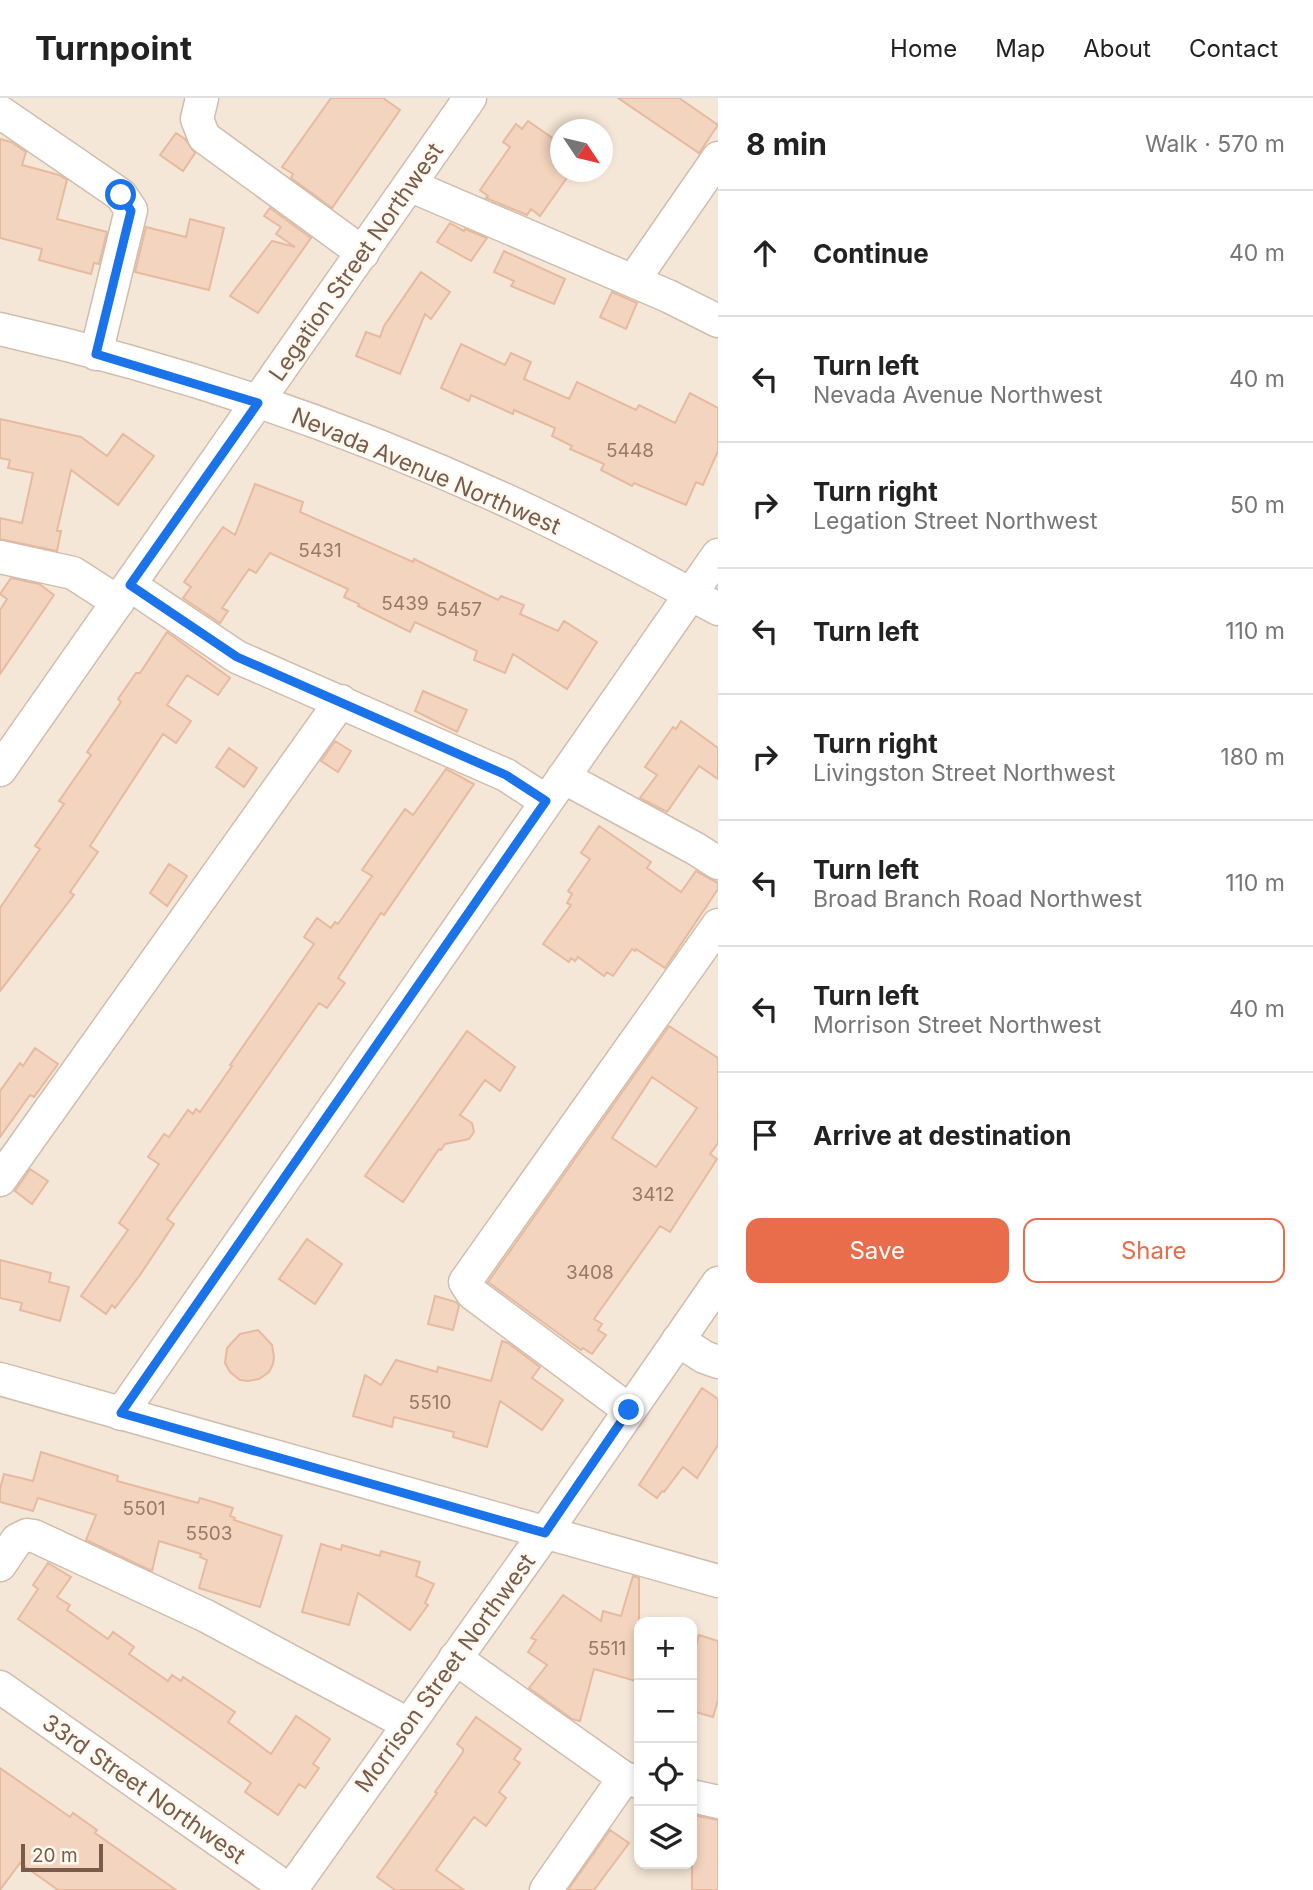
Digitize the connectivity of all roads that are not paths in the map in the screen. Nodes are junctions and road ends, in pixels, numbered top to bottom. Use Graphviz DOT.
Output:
graph roads {
  1 [pos="202,98"];
  2 [pos="470,98"];
  3 [pos="0,112"];
  4 [pos="718,158"];
  5 [pos="409,185"];
  6 [pos="362,253"];
  7 [pos="633,281"];
  8 [pos="718,321"];
  9 [pos="0,329"];
  10 [pos="96,354"];
  11 [pos="258,403"];
  12 [pos="718,555"];
  13 [pos="0,556"];
  14 [pos="124,594"];
  15 [pos="704,601"];
  16 [pos="341,701"];
  17 [pos="0,770"];
  18 [pos="554,789"];
  19 [pos="718,863"];
  20 [pos="718,925"];
  21 [pos="0,1180"];
  22 [pos="718,1283"];
  23 [pos="678,1340"];
  24 [pos="718,1362"];
  25 [pos="0,1379"];
  26 [pos="629,1410"];
  27 [pos="121,1413"];
  28 [pos="545,1533"];
  29 [pos="0,1565"];
  30 [pos="718,1581"];
  31 [pos="455,1658"];
  32 [pos="0,1687"];
  33 [pos="408,1724"];
  34 [pos="632,1780"];
  35 [pos="697,1797"];
  36 [pos="718,1802"];
  37 [pos="290,1890"];
  38 [pos="546,1890"];
  1 -- 6 [label="street"];
  2 -- 5 [label="street, Legation Street Northwest"];
  3 -- 10 [label="street"];
  4 -- 7 [label="street"];
  5 -- 6 [label="street, Legation Street Northwest"];
  5 -- 7 [label="street"];
  6 -- 11 [label="street, Legation Street Northwest"];
  7 -- 8 [label="street"];
  9 -- 10 [label="street, Nevada Avenue Northwest"];
  10 -- 11 [label="street, Nevada Avenue Northwest"];
  11 -- 14 [label="street, Legation Street Northwest"];
  11 -- 15 [label="street, Nevada Avenue Northwest"];
  12 -- 15 [label="street"];
  13 -- 14 [label="street"];
  14 -- 16 [label="street"];
  14 -- 17 [label="street, Legation Street Northwest"];
  15 -- 18 [label="street"];
  16 -- 18 [label="street"];
  16 -- 21 [label="street"];
  18 -- 19 [label="street"];
  18 -- 27 [label="street"];
  20 -- 26 [label="street"];
  22 -- 23 [label="street, Morrison Street Northwest"];
  23 -- 24 [label="street"];
  23 -- 26 [label="street, Morrison Street Northwest"];
  25 -- 27 [label="street"];
  26 -- 28 [label="street, Morrison Street Northwest"];
  27 -- 28 [label="street"];
  28 -- 30 [label="street"];
  28 -- 31 [label="street, Morrison Street Northwest"];
  29 -- 33 [label="street"];
  31 -- 33 [label="street, Morrison Street Northwest"];
  31 -- 34 [label="street"];
  32 -- 37 [label="street, 33rd Street Northwest"];
  33 -- 37 [label="street, Morrison Street Northwest"];
  34 -- 38 [label="street"];
  35 -- 36 [label="street"];
}
